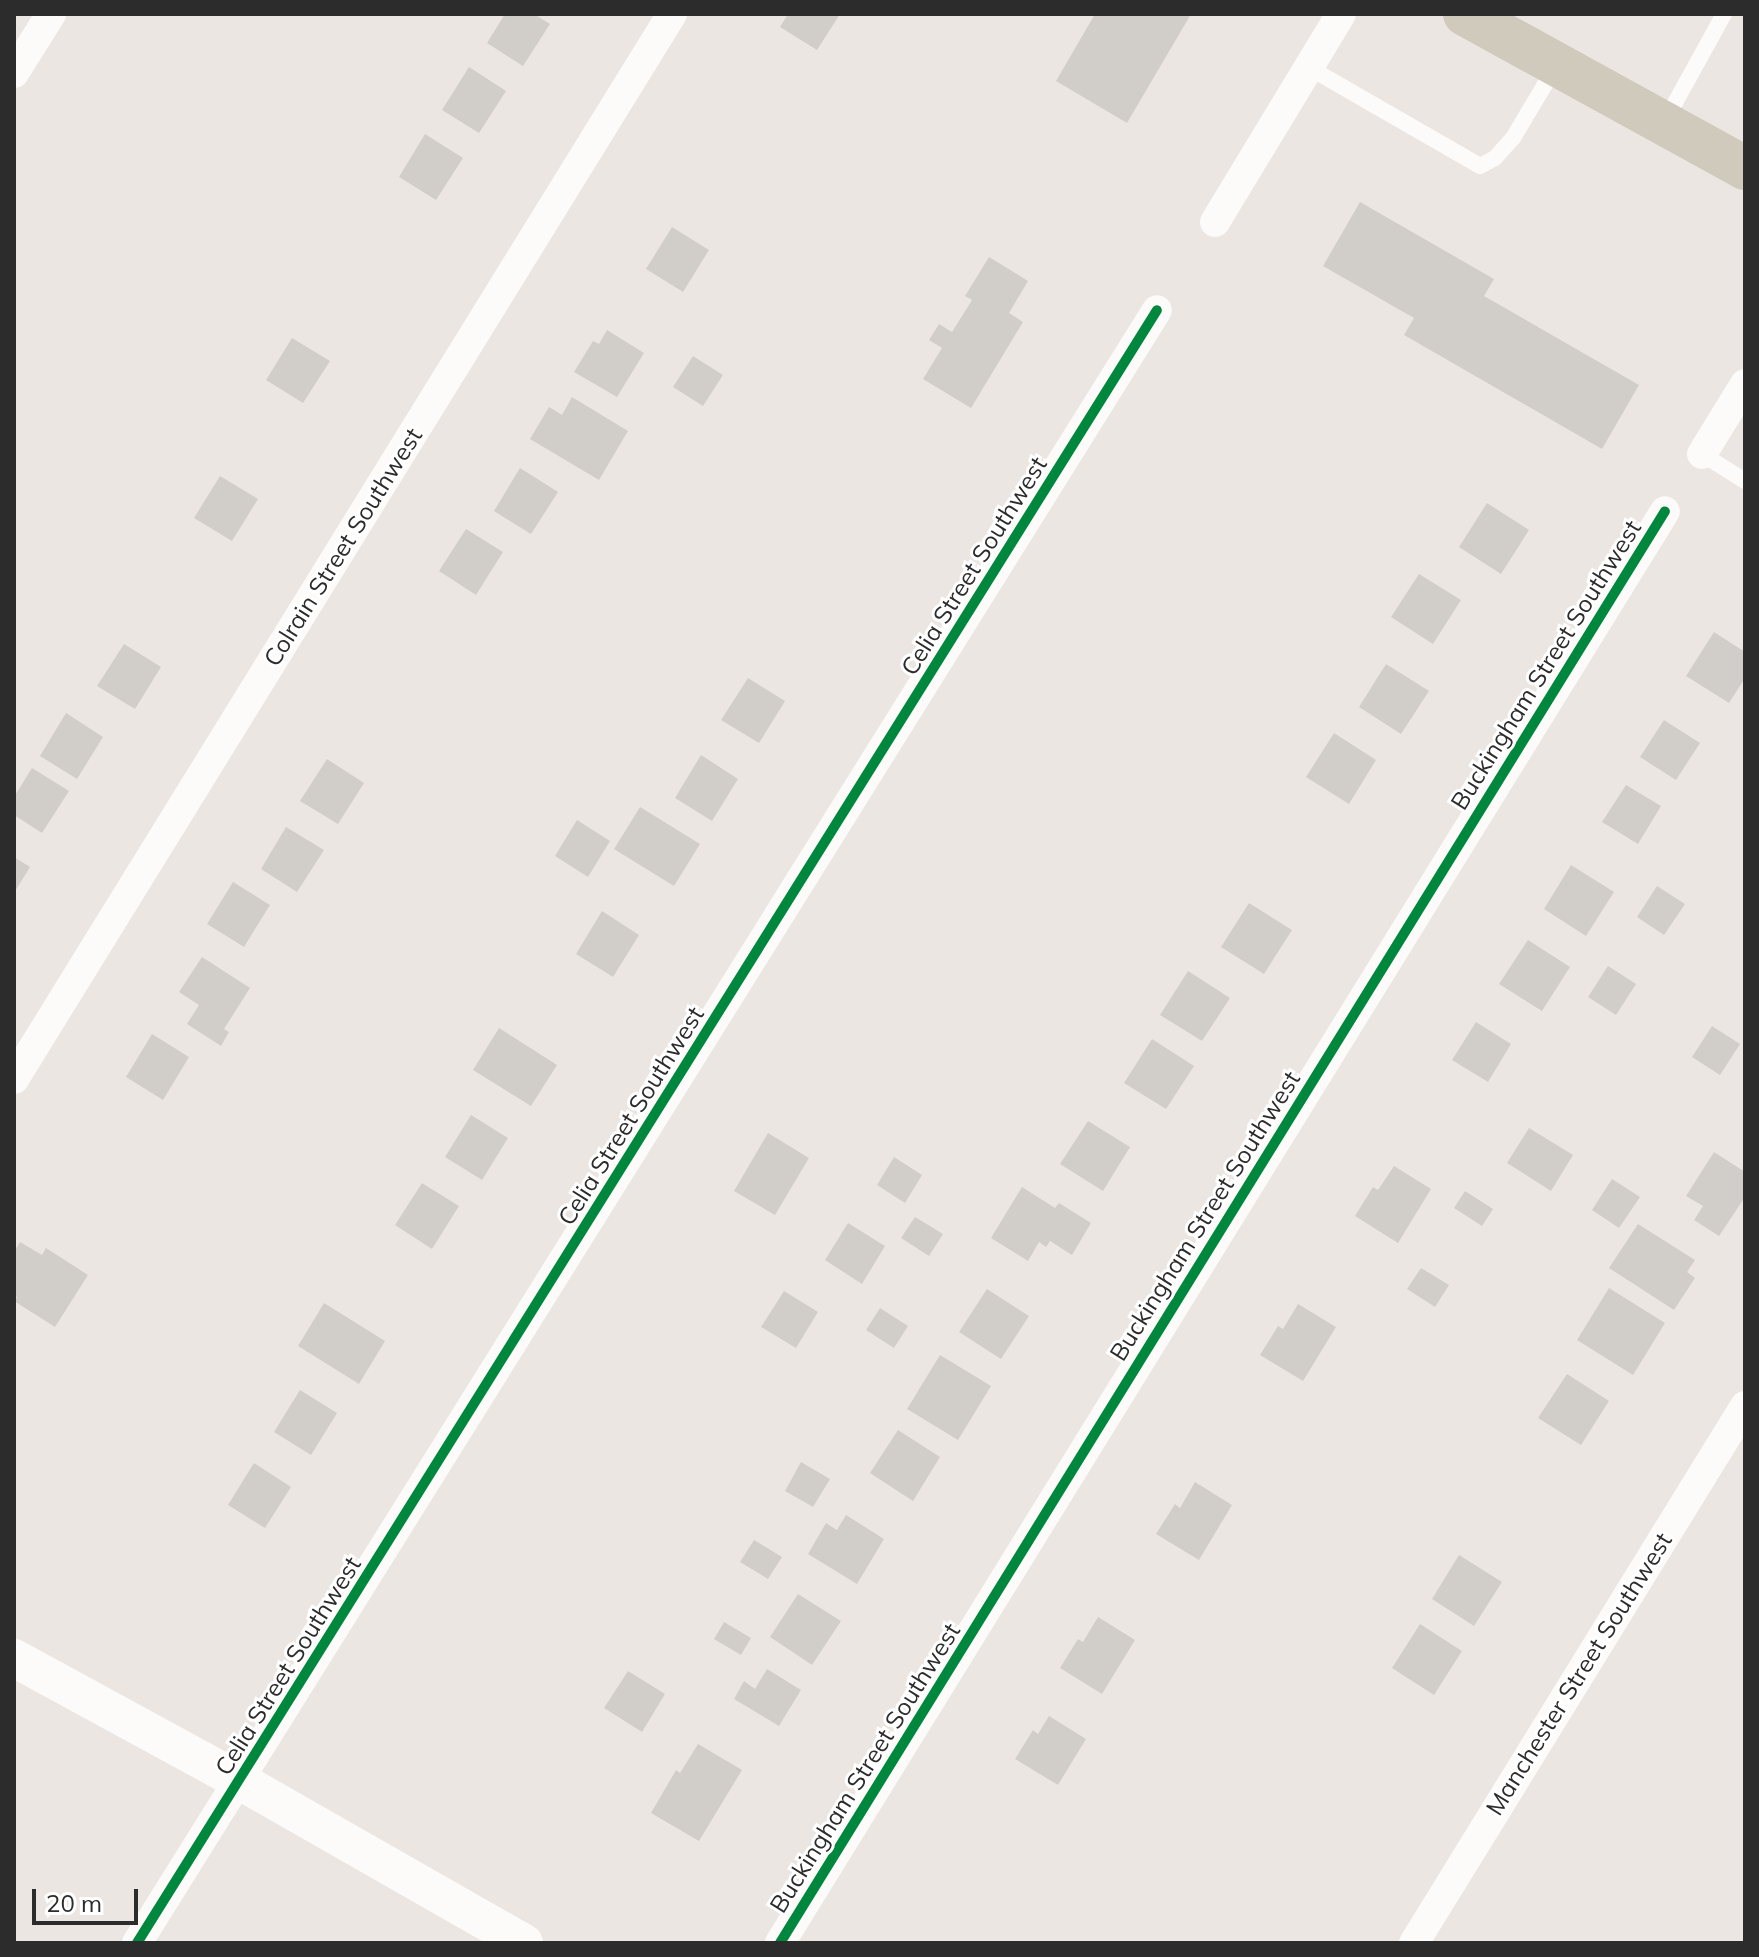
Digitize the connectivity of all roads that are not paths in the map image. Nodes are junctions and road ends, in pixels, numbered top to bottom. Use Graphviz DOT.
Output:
graph roads {
  1 [pos="51,14"];
  2 [pos="672,14"];
  3 [pos="1341,14"];
  4 [pos="1465,14"];
  5 [pos="1724,14"];
  6 [pos="1556,65"];
  7 [pos="1308,67"];
  8 [pos="14,73"];
  9 [pos="1664,123"];
  10 [pos="1743,161"];
  11 [pos="1215,222"];
  12 [pos="1157,310"];
  13 [pos="1745,384"];
  14 [pos="1702,454"];
  15 [pos="1745,481"];
  16 [pos="1665,511"];
  17 [pos="14,1079"];
  18 [pos="1745,1406"];
  19 [pos="14,1658"];
  20 [pos="240,1781"];
  21 [pos="137,1943"];
  22 [pos="524,1943"];
  23 [pos="780,1943"];
  24 [pos="1414,1943"];
  1 -- 8 [label="street"];
  2 -- 17 [label="street, Colrain Street Southwest"];
  3 -- 7 [label="street"];
  4 -- 6 [label="main road"];
  5 -- 9 [label="lane"];
  6 -- 7 [label="lane"];
  6 -- 9 [label="main road"];
  7 -- 11 [label="street"];
  9 -- 10 [label="main road"];
  12 -- 20 [label="street, Celia Street Southwest"];
  13 -- 14 [label="street"];
  14 -- 15 [label="lane"];
  16 -- 23 [label="street, Buckingham Street Southwest"];
  18 -- 24 [label="street, Manchester Street Southwest"];
  19 -- 20 [label="street"];
  20 -- 21 [label="street, Celia Street Southwest"];
  20 -- 22 [label="street"];
}
